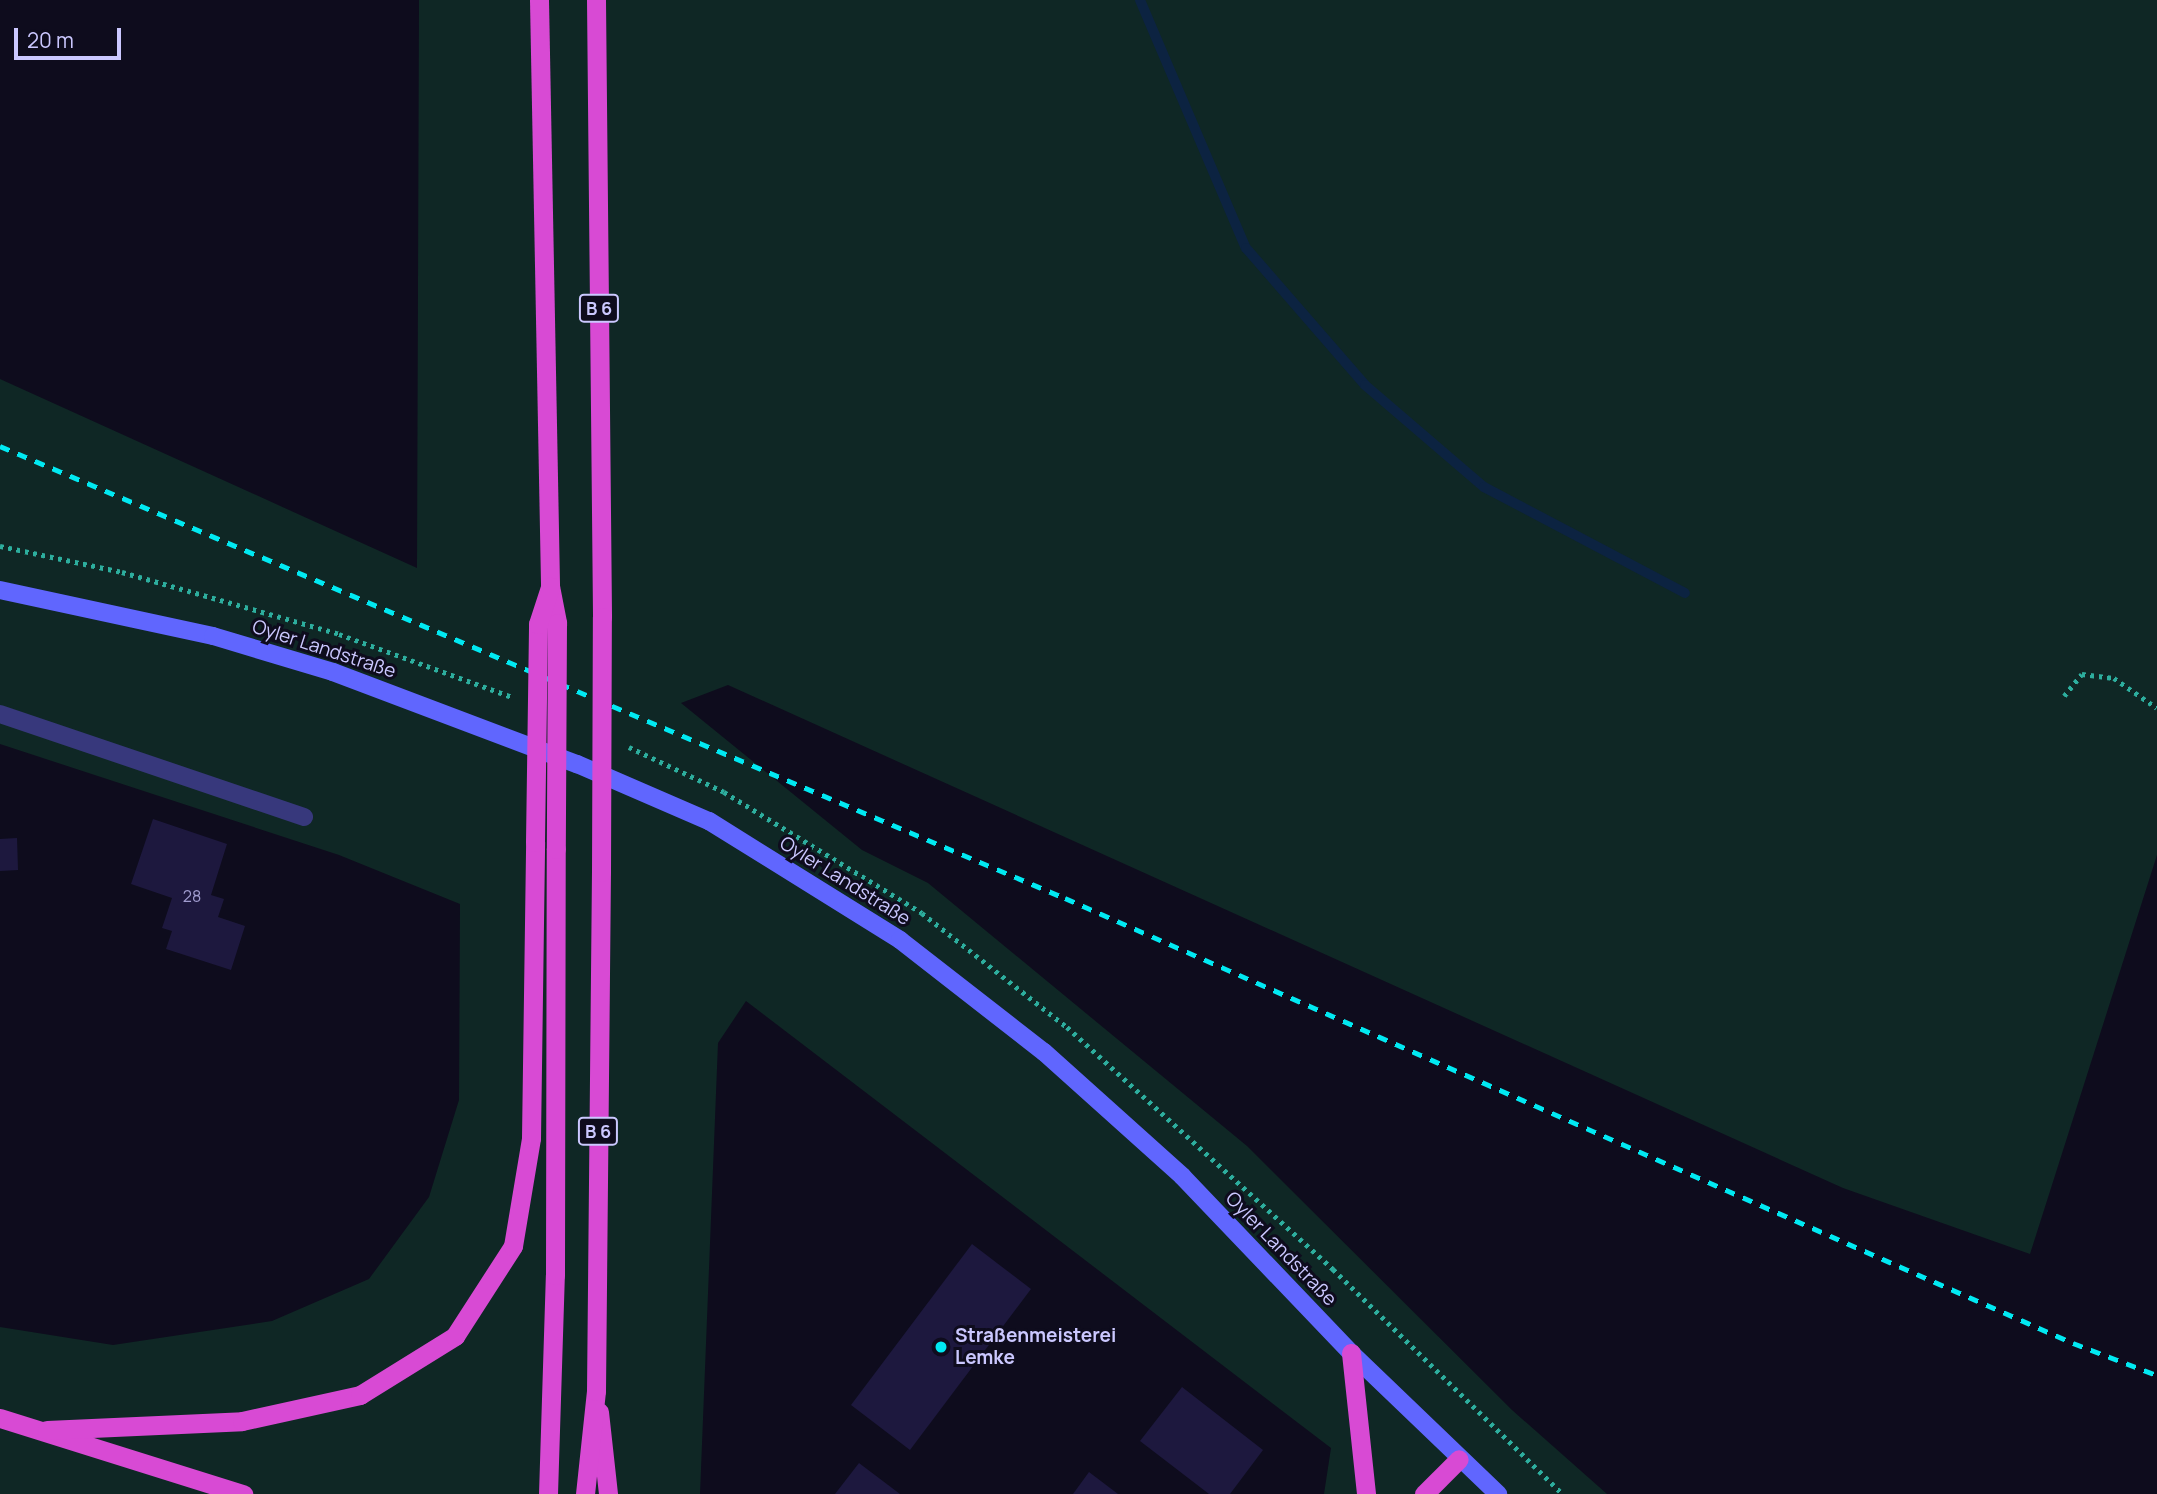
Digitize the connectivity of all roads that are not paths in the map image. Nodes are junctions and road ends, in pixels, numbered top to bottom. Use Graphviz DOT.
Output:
graph roads {
  1 [pos="539,0"];
  2 [pos="596,0"];
  3 [pos="550,586"];
  4 [pos="0,590"];
  5 [pos="0,714"];
  6 [pos="304,817"];
  7 [pos="1351,1353"];
  8 [pos="596,1391"];
  9 [pos="0,1418"];
  10 [pos="47,1430"];
  11 [pos="1460,1459"];
  12 [pos="243,1494"];
  13 [pos="548,1494"];
  14 [pos="584,1494"];
  15 [pos="608,1494"];
  16 [pos="1366,1494"];
  17 [pos="1424,1494"];
  18 [pos="1498,1494"];
  1 -- 3 [label="highway, B 6"];
  2 -- 8 [label="highway, B 6, bridge"];
  3 -- 10 [label="highway, bridge"];
  3 -- 13 [label="highway, B 6, bridge"];
  4 -- 7 [label="main road, Oyler Landstraße"];
  5 -- 6 [label="street"];
  7 -- 11 [label="main road, Oyler Landstraße"];
  7 -- 16 [label="highway"];
  8 -- 14 [label="highway, B 6"];
  8 -- 15 [label="highway"];
  9 -- 10 [label="highway"];
  10 -- 12 [label="highway"];
  11 -- 17 [label="highway"];
  11 -- 18 [label="main road, Oyler Landstraße"];
}
